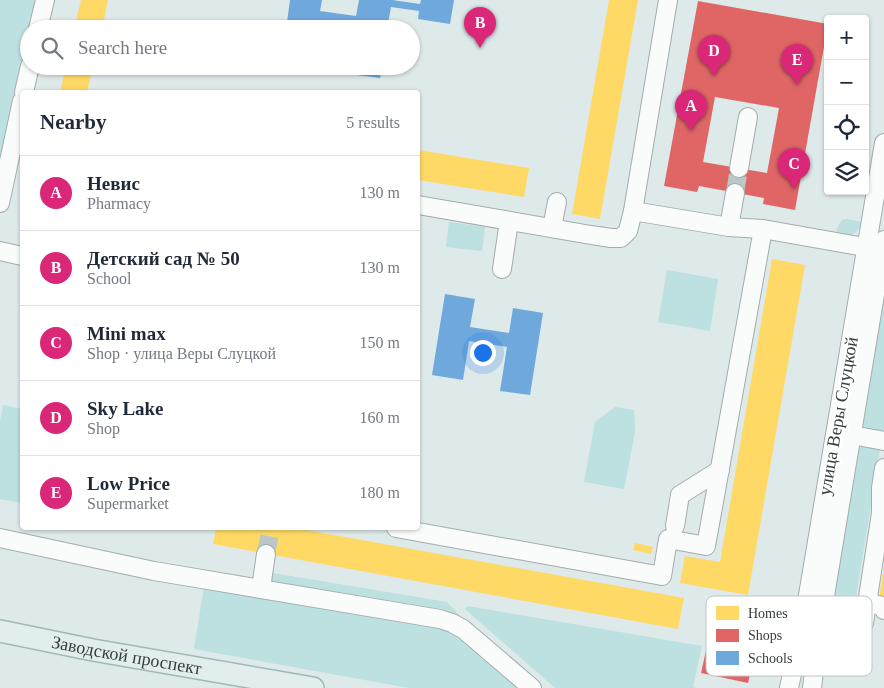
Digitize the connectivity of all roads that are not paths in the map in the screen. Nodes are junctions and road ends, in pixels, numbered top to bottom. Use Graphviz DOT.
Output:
graph roads {
  1 [pos="45,0"];
  2 [pos="668,0"];
  3 [pos="40,20"];
  4 [pos="28,75"];
  5 [pos="24,90"];
  6 [pos="20,110"];
  7 [pos="748,117"];
  8 [pos="884,143"];
  9 [pos="739,168"];
  10 [pos="735,193"];
  11 [pos="557,202"];
  12 [pos="0,203"];
  13 [pos="420,205"];
  14 [pos="633,211"];
  15 [pos="509,221"];
  16 [pos="729,227"];
  17 [pos="552,228"];
  18 [pos="763,229"];
  19 [pos="878,246"];
  20 [pos="0,251"];
  21 [pos="20,256"];
  22 [pos="502,269"];
  23 [pos="843,434"];
  24 [pos="884,442"];
  25 [pos="884,468"];
  26 [pos="720,470"];
  27 [pos="675,526"];
  28 [pos="407,530"];
  29 [pos="0,538"];
  30 [pos="266,554"];
  31 [pos="261,588"];
  32 [pos="809,596"];
  33 [pos="823,596"];
  34 [pos="868,596"];
  35 [pos="872,603"];
  36 [pos="884,610"];
  37 [pos="0,631"];
  38 [pos="264,684"];
  39 [pos="313,688"];
  40 [pos="532,688"];
  1 -- 3 [label="street"];
  2 -- 14 [label="street"];
  4 -- 5 [label="street"];
  6 -- 12 [label="street"];
  7 -- 9 [label="street"];
  8 -- 19 [label="street, улица Веры Слуцкой"];
  10 -- 16 [label="street"];
  11 -- 17 [label="street"];
  13 -- 15 [label="street"];
  14 -- 16 [label="street"];
  14 -- 17 [label="street"];
  15 -- 17 [label="street"];
  15 -- 22 [label="street"];
  16 -- 18 [label="street"];
  18 -- 19 [label="street"];
  18 -- 26 [label="street"];
  19 -- 23 [label="street, улица Веры Слуцкой"];
  20 -- 21 [label="street"];
  23 -- 24 [label="street"];
  23 -- 32 [label="street, улица Веры Слуцкой"];
  23 -- 33 [label="street, улица Веры Слуцкой"];
  25 -- 34 [label="street"];
  26 -- 27 [label="street"];
  26 -- 28 [label="street"];
  29 -- 31 [label="street"];
  30 -- 31 [label="street"];
  31 -- 40 [label="street"];
  35 -- 36 [label="street"];
  37 -- 38 [label="main road, Заводской проспект"];
  38 -- 39 [label="main road, Заводской проспект"];
}
